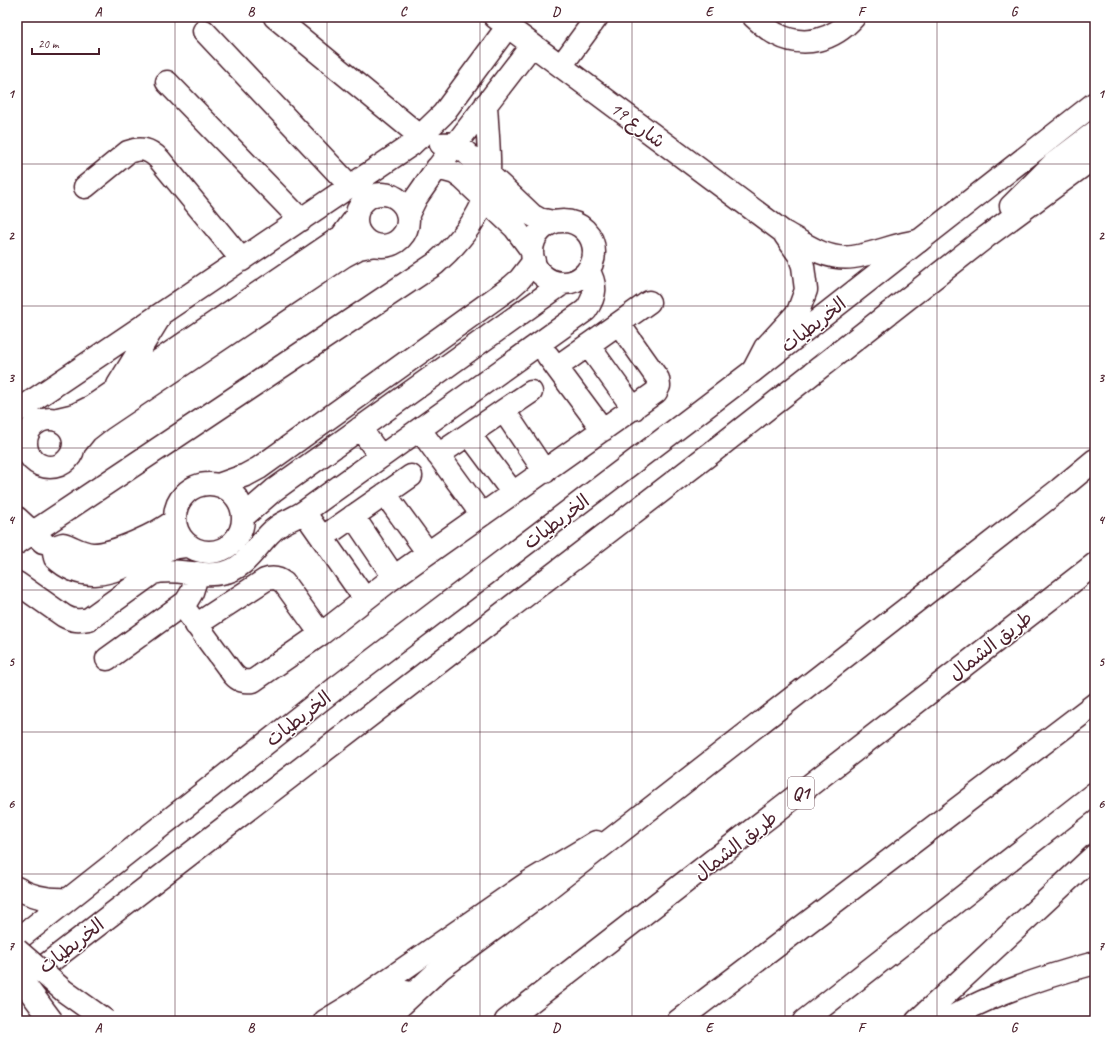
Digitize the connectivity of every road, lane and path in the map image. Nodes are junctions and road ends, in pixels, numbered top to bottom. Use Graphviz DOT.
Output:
graph roads {
  1 [pos="275,17"];
  2 [pos="597,17"];
  3 [pos="754,17"];
  4 [pos="854,17"];
  5 [pos="502,22"];
  6 [pos="204,32"];
  7 [pos="532,45"];
  8 [pos="561,66"];
  9 [pos="167,82"];
  10 [pos="486,104"];
  11 [pos="1095,104"];
  12 [pos="1095,132"];
  13 [pos="421,136"];
  14 [pos="456,143"];
  15 [pos="401,152"];
  16 [pos="1095,157"];
  17 [pos="437,168"];
  18 [pos="489,176"];
  19 [pos="85,187"];
  20 [pos="351,187"];
  21 [pos="484,198"];
  22 [pos="408,214"];
  23 [pos="356,217"];
  24 [pos="301,220"];
  25 [pos="554,222"];
  26 [pos="782,231"];
  27 [pos="986,237"];
  28 [pos="919,241"];
  29 [pos="375,245"];
  30 [pos="533,256"];
  31 [pos="242,260"];
  32 [pos="588,270"];
  33 [pos="563,283"];
  34 [pos="649,302"];
  35 [pos="162,314"];
  36 [pos="619,324"];
  37 [pos="539,343"];
  38 [pos="588,346"];
  39 [pos="557,367"];
  40 [pos="753,371"];
  41 [pos="113,392"];
  42 [pos="531,392"];
  43 [pos="634,408"];
  44 [pos="17,411"];
  45 [pos="504,411"];
  46 [pos="58,419"];
  47 [pos="360,428"];
  48 [pos="420,430"];
  49 [pos="604,430"];
  50 [pos="469,434"];
  51 [pos="74,446"];
  52 [pos="438,455"];
  53 [pos="381,457"];
  54 [pos="1095,460"];
  55 [pos="1095,468"];
  56 [pos="545,472"];
  57 [pos="411,476"];
  58 [pos="218,485"];
  59 [pos="1060,490"];
  60 [pos="385,494"];
  61 [pos="513,494"];
  62 [pos="304,512"];
  63 [pos="482,515"];
  64 [pos="353,516"];
  65 [pos="243,517"];
  66 [pos="17,518"];
  67 [pos="175,520"];
  68 [pos="25,538"];
  69 [pos="322,538"];
  70 [pos="190,546"];
  71 [pos="54,552"];
  72 [pos="428,553"];
  73 [pos="1095,564"];
  74 [pos="198,573"];
  75 [pos="394,577"];
  76 [pos="17,583"];
  77 [pos="365,599"];
  78 [pos="182,605"];
  79 [pos="196,625"];
  80 [pos="321,634"];
  81 [pos="107,658"];
  82 [pos="1095,704"];
  83 [pos="1095,793"];
  84 [pos="1095,855"];
  85 [pos="17,888"];
  86 [pos="533,889"];
  87 [pos="69,899"];
  88 [pos="17,940"];
  89 [pos="17,950"];
  90 [pos="1095,963"];
  91 [pos="440,969"];
  92 [pos="17,974"];
  93 [pos="17,988"];
  94 [pos="52,1021"];
  95 [pos="106,1021"];
  96 [pos="325,1021"];
  97 [pos="364,1021"];
  98 [pos="384,1021"];
  99 [pos="506,1021"];
  100 [pos="678,1021"];
  101 [pos="804,1021"];
  102 [pos="917,1021"];
  103 [pos="944,1021"];
  1 -- 13 [label="main road"];
  2 -- 8 [label="main road"];
  3 -- 4 [label="main road"];
  5 -- 7 [label="main road, شارع 19"];
  5 -- 13 [label="main road"];
  6 -- 20 [label="main road"];
  7 -- 8 [label="main road, شارع 19"];
  7 -- 10 [label="main road"];
  8 -- 26 [label="main road, شارع 19"];
  9 -- 24 [label="main road"];
  10 -- 14 [label="main road"];
  10 -- 18 [label="main road"];
  11 -- 28 [label="main road, الخريطيات"];
  12 -- 27 [label="main road"];
  13 -- 15 [label="main road"];
  14 -- 15 [label="main road"];
  14 -- 17 [label="main road"];
  14 -- 18 [label="main road"];
  15 -- 20 [label="main road"];
  16 -- 27 [label="main road, الخريطيات"];
  17 -- 21 [label="main road"];
  17 -- 22 [label="main road"];
  18 -- 21 [label="main road"];
  18 -- 25 [label="main road"];
  19 -- 31 [label="main road"];
  20 -- 24 [label="main road"];
  21 -- 30 [label="main road"];
  21 -- 68 [label="main road"];
  22 -- 23 [label="main road"];
  22 -- 29 [label="main road"];
  23 -- 29 [label="main road"];
  23 -- 41 [label="main road"];
  24 -- 31 [label="main road"];
  25 -- 30 [label="main road"];
  25 -- 32 [label="main road"];
  26 -- 28 [label="main road, شارع 19"];
  26 -- 40 [label="main road, شارع 19"];
  27 -- 93 [label="main road, الخريطيات"];
  28 -- 40 [label="main road, الخريطيات"];
  29 -- 51 [label="main road"];
  30 -- 33 [label="main road"];
  30 -- 58 [label="main road"];
  31 -- 35 [label="main road"];
  32 -- 33 [label="main road"];
  32 -- 37 [label="main road"];
  33 -- 47 [label="main road"];
  34 -- 36 [label="main road"];
  35 -- 41 [label="main road"];
  35 -- 44 [label="main road"];
  36 -- 38 [label="main road"];
  36 -- 43 [label="main road"];
  37 -- 39 [label="main road"];
  37 -- 48 [label="main road"];
  38 -- 39 [label="main road"];
  38 -- 43 [label="main road"];
  39 -- 49 [label="main road"];
  40 -- 87 [label="main road, الخريطيات"];
  41 -- 46 [label="main road"];
  42 -- 45 [label="main road"];
  43 -- 49 [label="main road"];
  45 -- 50 [label="main road"];
  45 -- 56 [label="main road"];
  46 -- 51 [label="main road"];
  46 -- 51 [label="main road"];
  47 -- 53 [label="main road"];
  47 -- 65 [label="main road"];
  48 -- 52 [label="main road"];
  48 -- 53 [label="main road"];
  49 -- 56 [label="main road"];
  50 -- 52 [label="main road"];
  50 -- 61 [label="main road"];
  52 -- 63 [label="main road"];
  53 -- 62 [label="main road"];
  54 -- 59 [label="main road"];
  55 -- 59 [label="main road"];
  56 -- 61 [label="main road"];
  57 -- 60 [label="main road"];
  58 -- 65 [label="main road"];
  58 -- 67 [label="main road"];
  59 -- 86 [label="main road"];
  60 -- 64 [label="main road"];
  60 -- 72 [label="main road"];
  61 -- 63 [label="main road"];
  62 -- 69 [label="main road"];
  62 -- 74 [label="main road"];
  63 -- 72 [label="main road"];
  64 -- 69 [label="main road"];
  64 -- 75 [label="main road"];
  65 -- 70 [label="main road"];
  66 -- 68 [label="main road"];
  67 -- 70 [label="main road"];
  67 -- 71 [label="main road"];
  68 -- 71 [label="main road"];
  69 -- 77 [label="main road"];
  70 -- 71 [label="main road"];
  72 -- 75 [label="main road"];
  73 -- 99 [label="main road, طريق الشمال / Q1"];
  74 -- 76 [label="main road"];
  74 -- 78 [label="main road"];
  75 -- 77 [label="main road"];
  77 -- 80 [label="main road"];
  78 -- 79 [label="main road"];
  78 -- 81 [label="main road"];
  79 -- 80 [label="main road"];
  79 -- 80 [label="main road"];
  82 -- 100 [label="main road"];
  83 -- 101 [label="main road"];
  84 -- 102 [label="main road"];
  85 -- 87 [label="main road"];
  86 -- 91 [label="main road"];
  86 -- 96 [label="main road"];
  87 -- 88 [label="main road, الخريطيات"];
  89 -- 95 [label="main road, bridge"];
  90 -- 103 [label="main road"];
  91 -- 97 [label="main road"];
  91 -- 98 [label="main road"];
  92 -- 94 [label="main road, bridge"];
}
